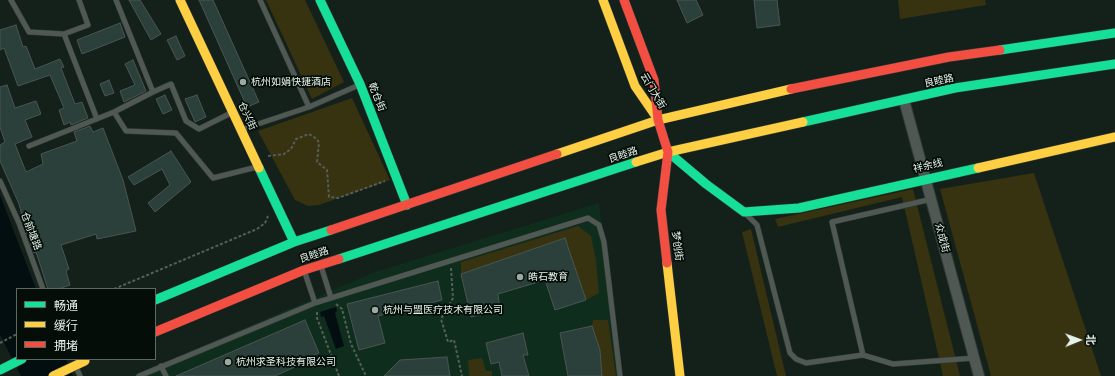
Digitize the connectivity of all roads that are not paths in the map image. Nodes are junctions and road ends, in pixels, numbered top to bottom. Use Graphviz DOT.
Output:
graph roads {
  1 [pos="11,0"];
  2 [pos="79,0"];
  3 [pos="116,0"];
  4 [pos="180,0"];
  5 [pos="260,0"];
  6 [pos="320,0"];
  7 [pos="603,0"];
  8 [pos="624,0"];
  9 [pos="1115,33"];
  10 [pos="64,34"];
  11 [pos="1115,64"];
  12 [pos="360,84"];
  13 [pos="153,92"];
  14 [pos="904,100"];
  15 [pos="309,107"];
  16 [pos="114,112"];
  17 [pos="233,112"];
  18 [pos="97,119"];
  19 [pos="658,120"];
  20 [pos="241,130"];
  21 [pos="1115,136"];
  22 [pos="29,146"];
  23 [pos="668,152"];
  24 [pos="258,166"];
  25 [pos="926,178"];
  26 [pos="0,181"];
  27 [pos="932,199"];
  28 [pos="407,205"];
  29 [pos="744,212"];
  30 [pos="294,242"];
  31 [pos="321,265"];
  32 [pos="304,270"];
  33 [pos="42,288"];
  34 [pos="332,298"];
  35 [pos="156,300"];
  36 [pos="315,303"];
  37 [pos="156,332"];
  38 [pos="863,355"];
  39 [pos="974,358"];
  40 [pos="20,360"];
  41 [pos="73,360"];
  42 [pos="88,360"];
  43 [pos="161,366"];
  44 [pos="4,368"];
  45 [pos="53,376"];
  46 [pos="80,376"];
  47 [pos="139,376"];
  48 [pos="166,376"];
  49 [pos="620,376"];
  50 [pos="680,376"];
  51 [pos="979,376"];
  1 -- 10 [label="lane"];
  2 -- 10 [label="lane"];
  3 -- 13 [label="lane"];
  4 -- 17 [label="main road, 仓兴街"];
  5 -- 15 [label="lane"];
  6 -- 12 [label="main road, 乾仓街"];
  7 -- 19 [label="main road, 云门大街"];
  8 -- 19 [label="main road, 云门大街"];
  9 -- 19 [label="main road, 良睦路"];
  10 -- 18 [label="lane"];
  11 -- 14 [label="main road, 良睦路"];
  12 -- 15 [label="lane"];
  12 -- 28 [label="main road, 乾仓街"];
  13 -- 16 [label="lane"];
  13 -- 17 [label="lane"];
  14 -- 23 [label="main road, 良睦路"];
  14 -- 25 [label="street, 众成街"];
  15 -- 20 [label="lane"];
  16 -- 18 [label="lane"];
  16 -- 24 [label="lane"];
  17 -- 20 [label="main road, 仓兴街"];
  18 -- 22 [label="lane"];
  19 -- 23 [label="main road, 梦创街"];
  19 -- 28 [label="main road, 良睦路"];
  20 -- 24 [label="main road, 仓兴街"];
  21 -- 25 [label="main road, 祥余线"];
  23 -- 29 [label="main road"];
  23 -- 31 [label="main road, 良睦路"];
  23 -- 50 [label="main road, 梦创街"];
  24 -- 30 [label="main road, 仓兴街"];
  25 -- 27 [label="street, 众成街"];
  25 -- 29 [label="main road, 祥余线"];
  26 -- 33 [label="lane, 仓前塘路"];
  27 -- 38 [label="lane"];
  27 -- 39 [label="street, 众成街"];
  28 -- 30 [label="main road, 良睦路"];
  29 -- 38 [label="lane"];
  30 -- 35 [label="main road, 良睦路"];
  31 -- 32 [label="main road, 良睦路"];
  31 -- 34 [label="lane"];
  32 -- 36 [label="lane"];
  32 -- 37 [label="main road, 良睦路"];
  34 -- 36 [label="lane"];
  34 -- 49 [label="lane"];
  36 -- 43 [label="lane"];
  38 -- 39 [label="lane"];
  39 -- 51 [label="street, 众成街"];
  40 -- 44 [label="main road"];
  41 -- 46 [label="lane"];
  42 -- 45 [label="main road, bridge"];
  43 -- 47 [label="lane"];
  43 -- 48 [label="lane"];
}
